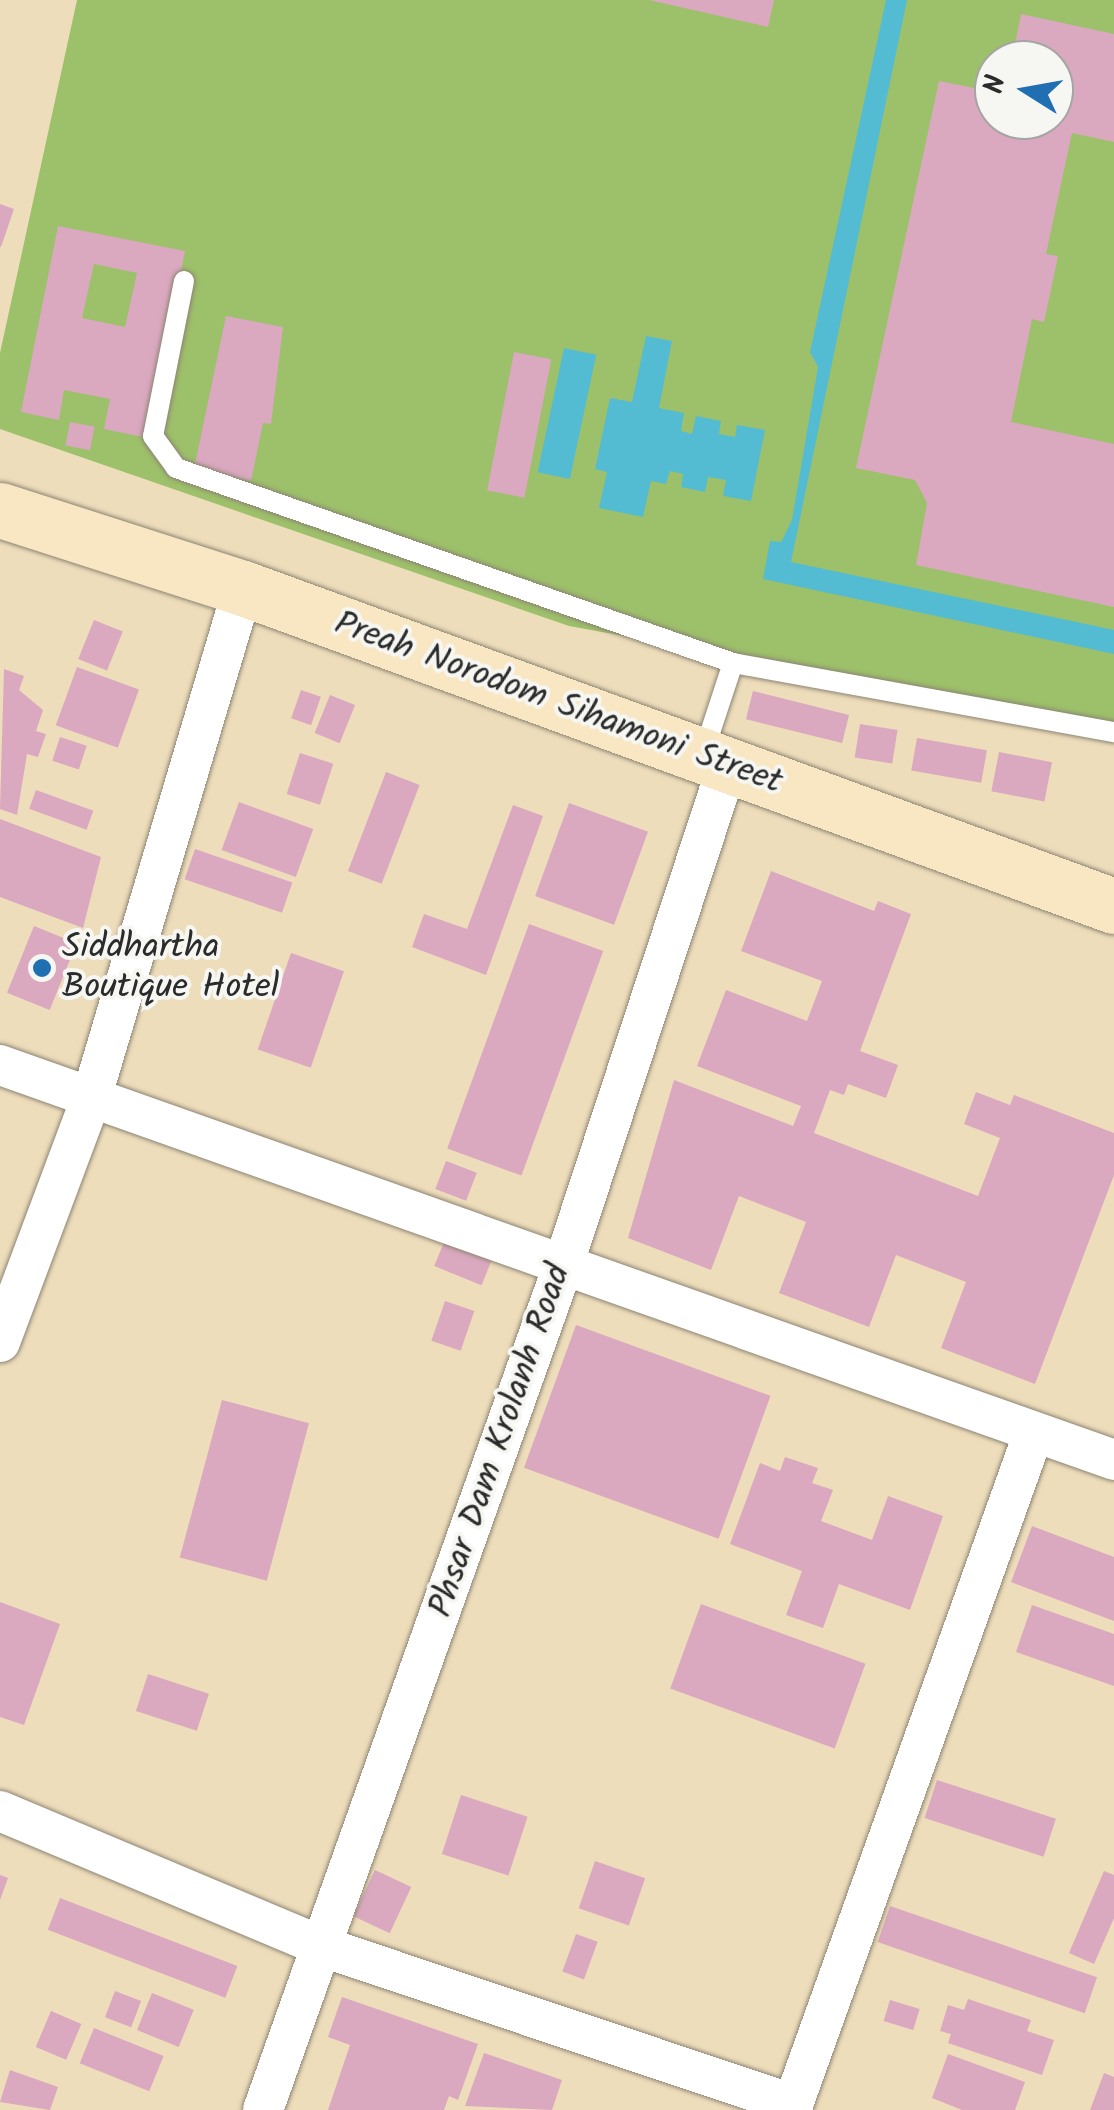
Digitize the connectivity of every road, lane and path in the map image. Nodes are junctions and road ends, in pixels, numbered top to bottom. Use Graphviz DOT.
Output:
graph roads {
  1 [pos="184,280"];
  2 [pos="0,510"];
  3 [pos="243,588"];
  4 [pos="733,663"];
  5 [pos="1114,732"];
  6 [pos="715,761"];
  7 [pos="1114,906"];
  8 [pos="0,1065"];
  9 [pos="91,1099"];
  10 [pos="563,1266"];
  11 [pos="0,1342"];
  12 [pos="1034,1432"];
  13 [pos="1114,1460"];
  14 [pos="0,1811"];
  15 [pos="323,1946"];
  16 [pos="792,2107"];
  17 [pos="263,2110"];
  1 -- 4 [label="lane"];
  2 -- 3 [label="main road, Preah Norodom Sihamoni Street"];
  3 -- 6 [label="main road, Preah Norodom Sihamoni Street"];
  3 -- 9 [label="street"];
  4 -- 5 [label="lane"];
  4 -- 6 [label="lane"];
  6 -- 7 [label="main road, Preah Norodom Sihamoni Street"];
  6 -- 10 [label="street, Phsar Dam Krolanh Road"];
  8 -- 9 [label="street"];
  9 -- 10 [label="street"];
  9 -- 11 [label="street"];
  10 -- 12 [label="street"];
  10 -- 15 [label="street, Phsar Dam Krolanh Road"];
  12 -- 13 [label="street"];
  12 -- 16 [label="street"];
  14 -- 15 [label="street"];
  15 -- 16 [label="street"];
  15 -- 17 [label="street, Phsar Dam Krolanh Road"];
}
